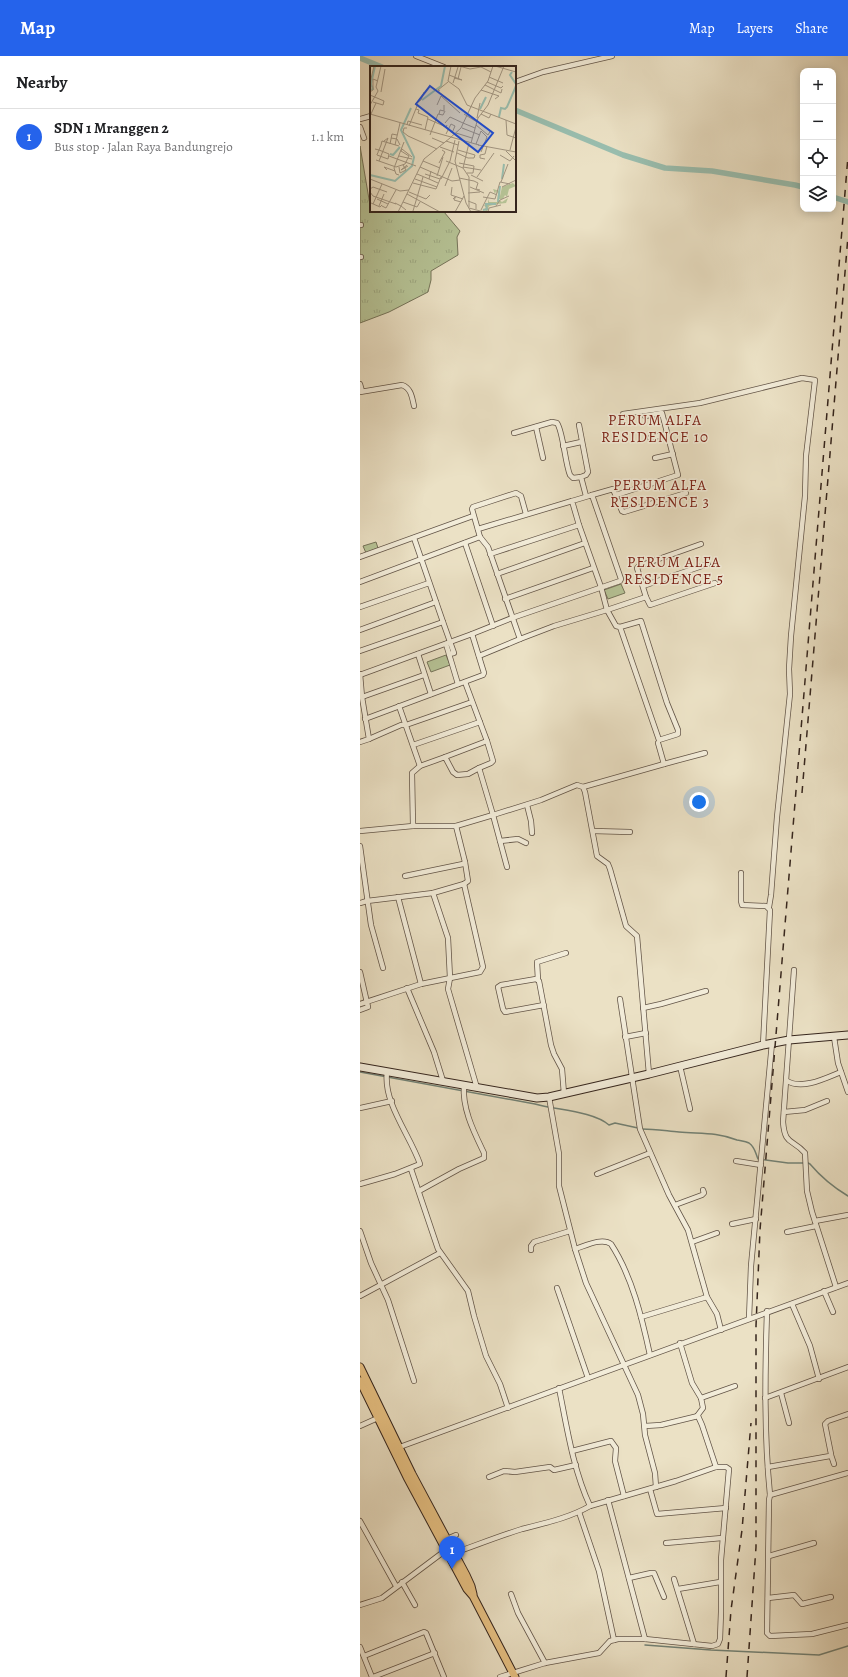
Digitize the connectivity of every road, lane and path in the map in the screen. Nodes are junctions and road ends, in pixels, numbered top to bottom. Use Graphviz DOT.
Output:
graph roads {
  1 [pos="416,56"];
  2 [pos="612,56"];
  3 [pos="441,66"];
  4 [pos="516,82"];
  5 [pos="370,116"];
  6 [pos="360,119"];
  7 [pos="360,127"];
  8 [pos="364,138"];
  9 [pos="360,384"];
  10 [pos="361,391"];
  11 [pos="414,406"];
  12 [pos="623,414"];
  13 [pos="645,416"];
  14 [pos="579,425"];
  15 [pos="536,427"];
  16 [pos="514,433"];
  17 [pos="667,434"];
  18 [pos="650,438"];
  19 [pos="581,442"];
  20 [pos="563,446"];
  21 [pos="672,454"];
  22 [pos="543,458"];
  23 [pos="655,458"];
  24 [pos="581,477"];
  25 [pos="686,492"];
  26 [pos="592,495"];
  27 [pos="616,495"];
  28 [pos="586,496"];
  29 [pos="572,500"];
  30 [pos="526,514"];
  31 [pos="473,516"];
  32 [pos="579,525"];
  33 [pos="478,529"];
  34 [pos="480,537"];
  35 [pos="414,538"];
  36 [pos="465,543"];
  37 [pos="585,543"];
  38 [pos="701,544"];
  39 [pos="490,554"];
  40 [pos="360,557"];
  41 [pos="421,559"];
  42 [pos="708,564"];
  43 [pos="593,568"];
  44 [pos="497,574"];
  45 [pos="360,582"];
  46 [pos="429,582"];
  47 [pos="715,583"];
  48 [pos="643,586"];
  49 [pos="601,587"];
  50 [pos="646,597"];
  51 [pos="505,599"];
  52 [pos="436,602"];
  53 [pos="360,607"];
  54 [pos="607,610"];
  55 [pos="512,618"];
  56 [pos="443,622"];
  57 [pos="493,626"];
  58 [pos="620,627"];
  59 [pos="360,630"];
  60 [pos="472,634"];
  61 [pos="520,639"];
  62 [pos="448,643"];
  63 [pos="360,651"];
  64 [pos="418,654"];
  65 [pos="479,656"];
  66 [pos="424,675"];
  67 [pos="360,676"];
  68 [pos="464,682"];
  69 [pos="458,684"];
  70 [pos="431,694"];
  71 [pos="362,697"];
  72 [pos="472,702"];
  73 [pos="399,706"];
  74 [pos="365,719"];
  75 [pos="480,722"];
  76 [pos="406,725"];
  77 [pos="369,739"];
  78 [pos="360,742"];
  79 [pos="487,742"];
  80 [pos="658,743"];
  81 [pos="413,745"];
  82 [pos="705,753"];
  83 [pos="445,757"];
  84 [pos="664,764"];
  85 [pos="420,766"];
  86 [pos="478,768"];
  87 [pos="583,786"];
  88 [pos="527,805"];
  89 [pos="493,815"];
  90 [pos="413,826"];
  91 [pos="456,826"];
  92 [pos="360,831"];
  93 [pos="593,831"];
  94 [pos="532,832"];
  95 [pos="630,832"];
  96 [pos="500,841"];
  97 [pos="526,843"];
  98 [pos="360,846"];
  99 [pos="465,862"];
  100 [pos="507,867"];
  101 [pos="741,873"];
  102 [pos="405,876"];
  103 [pos="464,884"];
  104 [pos="433,893"];
  105 [pos="398,897"];
  106 [pos="367,901"];
  107 [pos="360,903"];
  108 [pos="769,907"];
  109 [pos="566,953"];
  110 [pos="383,968"];
  111 [pos="794,970"];
  112 [pos="360,972"];
  113 [pos="450,978"];
  114 [pos="538,980"];
  115 [pos="421,984"];
  116 [pos="407,988"];
  117 [pos="706,991"];
  118 [pos="620,999"];
  119 [pos="366,1001"];
  120 [pos="360,1004"];
  121 [pos="544,1005"];
  122 [pos="643,1008"];
  123 [pos="360,1010"];
  124 [pos="646,1033"];
  125 [pos="848,1035"];
  126 [pos="625,1037"];
  127 [pos="834,1037"];
  128 [pos="789,1040"];
  129 [pos="772,1043"];
  130 [pos="762,1045"];
  131 [pos="680,1066"];
  132 [pos="360,1067"];
  133 [pos="387,1072"];
  134 [pos="841,1072"];
  135 [pos="649,1074"];
  136 [pos="632,1078"];
  137 [pos="443,1081"];
  138 [pos="787,1081"];
  139 [pos="464,1087"];
  140 [pos="477,1088"];
  141 [pos="848,1092"];
  142 [pos="564,1094"];
  143 [pos="392,1101"];
  144 [pos="549,1101"];
  145 [pos="827,1101"];
  146 [pos="360,1108"];
  147 [pos="690,1109"];
  148 [pos="784,1112"];
  149 [pos="650,1153"];
  150 [pos="736,1161"];
  151 [pos="761,1164"];
  152 [pos="411,1169"];
  153 [pos="596,1174"];
  154 [pos="360,1184"];
  155 [pos="703,1190"];
  156 [pos="419,1191"];
  157 [pos="675,1205"];
  158 [pos="848,1215"];
  159 [pos="756,1219"];
  160 [pos="732,1224"];
  161 [pos="815,1224"];
  162 [pos="570,1231"];
  163 [pos="360,1232"];
  164 [pos="786,1232"];
  165 [pos="717,1233"];
  166 [pos="692,1242"];
  167 [pos="575,1249"];
  168 [pos="531,1250"];
  169 [pos="440,1253"];
  170 [pos="848,1283"];
  171 [pos="381,1286"];
  172 [pos="836,1287"];
  173 [pos="557,1288"];
  174 [pos="824,1291"];
  175 [pos="360,1296"];
  176 [pos="708,1297"];
  177 [pos="792,1304"];
  178 [pos="767,1311"];
  179 [pos="833,1312"];
  180 [pos="641,1318"];
  181 [pos="749,1319"];
  182 [pos="722,1330"];
  183 [pos="680,1343"];
  184 [pos="650,1355"];
  185 [pos="623,1366"];
  186 [pos="360,1367"];
  187 [pos="848,1367"];
  188 [pos="588,1378"];
  189 [pos="819,1379"];
  190 [pos="360,1380"];
  191 [pos="414,1381"];
  192 [pos="735,1386"];
  193 [pos="559,1388"];
  194 [pos="781,1393"];
  195 [pos="701,1398"];
  196 [pos="765,1398"];
  197 [pos="508,1408"];
  198 [pos="848,1414"];
  199 [pos="697,1416"];
  200 [pos="380,1417"];
  201 [pos="789,1423"];
  202 [pos="360,1426"];
  203 [pos="645,1426"];
  204 [pos="396,1449"];
  205 [pos="572,1451"];
  206 [pos="831,1455"];
  207 [pos="834,1464"];
  208 [pos="576,1465"];
  209 [pos="768,1466"];
  210 [pos="716,1467"];
  211 [pos="848,1473"];
  212 [pos="489,1476"];
  213 [pos="656,1487"];
  214 [pos="650,1489"];
  215 [pos="770,1495"];
  216 [pos="624,1496"];
  217 [pos="608,1500"];
  218 [pos="590,1506"];
  219 [pos="726,1508"];
  220 [pos="580,1512"];
  221 [pos="360,1521"];
  222 [pos="456,1535"];
  223 [pos="443,1538"];
  224 [pos="722,1538"];
  225 [pos="666,1543"];
  226 [pos="814,1544"];
  227 [pos="446,1550"];
  228 [pos="454,1553"];
  229 [pos="769,1556"];
  230 [pos="629,1578"];
  231 [pos="674,1579"];
  232 [pos="402,1582"];
  233 [pos="720,1582"];
  234 [pos="396,1586"];
  235 [pos="678,1589"];
  236 [pos="511,1594"];
  237 [pos="473,1596"];
  238 [pos="664,1597"];
  239 [pos="831,1597"];
  240 [pos="768,1598"];
  241 [pos="360,1605"];
  242 [pos="415,1606"];
  243 [pos="848,1625"];
  244 [pos="645,1639"];
  245 [pos="614,1640"];
  246 [pos="694,1644"];
  247 [pos="360,1647"];
  248 [pos="435,1653"];
  249 [pos="364,1656"];
  250 [pos="545,1663"];
  251 [pos="514,1674"];
  252 [pos="373,1677"];
  253 [pos="444,1677"];
  254 [pos="500,1677"];
  1 -- 3 [label="street"];
  2 -- 4 [label="street"];
  5 -- 6 [label="street"];
  7 -- 8 [label="street"];
  9 -- 10 [label="street"];
  10 -- 11 [label="street"];
  12 -- 108 [label="street"];
  13 -- 17 [label="street"];
  14 -- 19 [label="street"];
  15 -- 16 [label="street"];
  15 -- 20 [label="street"];
  15 -- 22 [label="street"];
  17 -- 18 [label="street"];
  17 -- 21 [label="street"];
  19 -- 20 [label="street"];
  19 -- 24 [label="street"];
  20 -- 24 [label="street"];
  21 -- 23 [label="street"];
  21 -- 27 [label="street"];
  24 -- 28 [label="street"];
  25 -- 27 [label="street"];
  26 -- 27 [label="street"];
  26 -- 28 [label="street"];
  26 -- 49 [label="street"];
  28 -- 29 [label="street"];
  29 -- 30 [label="street"];
  29 -- 32 [label="street"];
  30 -- 31 [label="street"];
  30 -- 33 [label="street"];
  31 -- 33 [label="street"];
  31 -- 35 [label="street"];
  32 -- 37 [label="street"];
  32 -- 39 [label="street"];
  33 -- 34 [label="street"];
  34 -- 36 [label="street"];
  34 -- 39 [label="street"];
  35 -- 40 [label="street"];
  35 -- 41 [label="street"];
  36 -- 41 [label="street"];
  36 -- 57 [label="street"];
  37 -- 43 [label="street"];
  37 -- 44 [label="street"];
  38 -- 48 [label="street"];
  39 -- 44 [label="street"];
  41 -- 45 [label="street"];
  41 -- 46 [label="street"];
  42 -- 48 [label="street"];
  43 -- 49 [label="street"];
  43 -- 51 [label="street"];
  44 -- 51 [label="street"];
  46 -- 52 [label="street"];
  46 -- 53 [label="street"];
  47 -- 50 [label="street"];
  48 -- 50 [label="street"];
  49 -- 54 [label="street"];
  49 -- 55 [label="street"];
  50 -- 54 [label="street"];
  51 -- 55 [label="street"];
  52 -- 56 [label="street"];
  52 -- 59 [label="street"];
  54 -- 58 [label="street"];
  54 -- 61 [label="street"];
  55 -- 57 [label="street"];
  55 -- 61 [label="street"];
  56 -- 62 [label="street"];
  56 -- 63 [label="street"];
  57 -- 60 [label="street"];
  58 -- 58 [label="street"];
  60 -- 62 [label="street"];
  60 -- 65 [label="street"];
  61 -- 65 [label="street"];
  62 -- 64 [label="street"];
  62 -- 69 [label="street"];
  64 -- 66 [label="street"];
  64 -- 67 [label="street"];
  65 -- 68 [label="street"];
  66 -- 70 [label="street"];
  66 -- 71 [label="street"];
  67 -- 71 [label="street"];
  68 -- 69 [label="street"];
  68 -- 72 [label="street"];
  69 -- 70 [label="street"];
  70 -- 73 [label="street"];
  71 -- 74 [label="street"];
  72 -- 75 [label="street"];
  72 -- 76 [label="street"];
  73 -- 74 [label="street"];
  73 -- 76 [label="street"];
  74 -- 77 [label="street"];
  75 -- 79 [label="street"];
  75 -- 81 [label="street"];
  76 -- 77 [label="street"];
  76 -- 81 [label="street"];
  77 -- 78 [label="street"];
  79 -- 83 [label="street"];
  79 -- 86 [label="street"];
  80 -- 84 [label="street"];
  81 -- 85 [label="street"];
  82 -- 84 [label="street"];
  83 -- 85 [label="street"];
  83 -- 86 [label="street"];
  84 -- 87 [label="street"];
  85 -- 90 [label="street"];
  86 -- 89 [label="street"];
  87 -- 88 [label="street"];
  87 -- 93 [label="street"];
  88 -- 89 [label="street"];
  88 -- 94 [label="street"];
  89 -- 91 [label="street"];
  89 -- 96 [label="street"];
  90 -- 91 [label="street"];
  90 -- 92 [label="street"];
  91 -- 99 [label="street"];
  93 -- 95 [label="street"];
  93 -- 122 [label="street"];
  96 -- 97 [label="street"];
  96 -- 100 [label="street"];
  98 -- 106 [label="street"];
  99 -- 102 [label="street"];
  99 -- 103 [label="street"];
  101 -- 108 [label="street"];
  103 -- 104 [label="street"];
  103 -- 113 [label="street"];
  104 -- 105 [label="street"];
  104 -- 113 [label="street"];
  105 -- 106 [label="street"];
  105 -- 115 [label="street"];
  106 -- 107 [label="street"];
  106 -- 110 [label="street"];
  108 -- 130 [label="street"];
  109 -- 114 [label="street"];
  111 -- 128 [label="street"];
  112 -- 119 [label="street"];
  113 -- 115 [label="street"];
  113 -- 140 [label="street"];
  114 -- 121 [label="street"];
  114 -- 121 [label="street"];
  115 -- 116 [label="street"];
  116 -- 119 [label="street"];
  116 -- 137 [label="street"];
  117 -- 122 [label="street"];
  118 -- 126 [label="street"];
  119 -- 120 [label="street"];
  119 -- 123 [label="street"];
  121 -- 142 [label="street"];
  122 -- 124 [label="street"];
  124 -- 126 [label="street"];
  124 -- 135 [label="street"];
  125 -- 127 [label="street"];
  126 -- 136 [label="street"];
  127 -- 128 [label="street"];
  127 -- 134 [label="street"];
  128 -- 129 [label="street"];
  128 -- 138 [label="street"];
  129 -- 130 [label="street"];
  129 -- 151 [label="street"];
  130 -- 131 [label="street"];
  131 -- 135 [label="street"];
  131 -- 147 [label="street"];
  132 -- 133 [label="street"];
  133 -- 137 [label="street"];
  133 -- 143 [label="street"];
  134 -- 138 [label="street"];
  134 -- 141 [label="street"];
  135 -- 136 [label="street"];
  136 -- 142 [label="street"];
  136 -- 149 [label="street"];
  137 -- 139 [label="street"];
  138 -- 148 [label="street"];
  139 -- 140 [label="street"];
  139 -- 156 [label="street"];
  140 -- 144 [label="street"];
  142 -- 144 [label="street"];
  143 -- 146 [label="street"];
  143 -- 152 [label="street"];
  144 -- 162 [label="street"];
  145 -- 148 [label="street"];
  148 -- 161 [label="street"];
  149 -- 153 [label="street"];
  149 -- 157 [label="street"];
  150 -- 151 [label="street"];
  151 -- 159 [label="street"];
  152 -- 154 [label="street"];
  152 -- 156 [label="street"];
  155 -- 157 [label="street"];
  156 -- 169 [label="street"];
  157 -- 166 [label="street"];
  158 -- 161 [label="street"];
  159 -- 160 [label="street"];
  159 -- 181 [label="street"];
  161 -- 164 [label="street"];
  161 -- 172 [label="street"];
  162 -- 167 [label="street"];
  162 -- 168 [label="street"];
  163 -- 171 [label="street"];
  165 -- 166 [label="street"];
  166 -- 176 [label="street"];
  167 -- 180 [label="street"];
  167 -- 185 [label="street"];
  169 -- 171 [label="street"];
  169 -- 197 [label="street"];
  170 -- 172 [label="street"];
  171 -- 175 [label="street"];
  171 -- 191 [label="street"];
  172 -- 174 [label="street"];
  173 -- 188 [label="street"];
  174 -- 177 [label="street"];
  174 -- 179 [label="street"];
  176 -- 180 [label="street"];
  176 -- 182 [label="street"];
  177 -- 178 [label="street"];
  177 -- 189 [label="street"];
  178 -- 181 [label="street"];
  178 -- 196 [label="street"];
  180 -- 184 [label="street"];
  181 -- 182 [label="street"];
  182 -- 183 [label="street"];
  183 -- 184 [label="street"];
  183 -- 195 [label="street"];
  184 -- 185 [label="street"];
  185 -- 188 [label="street"];
  185 -- 203 [label="street"];
  186 -- 200 [label="main road"];
  187 -- 189 [label="street"];
  188 -- 193 [label="street"];
  189 -- 194 [label="street"];
  190 -- 200 [label="main road"];
  192 -- 195 [label="street"];
  193 -- 197 [label="street"];
  193 -- 205 [label="street"];
  194 -- 196 [label="street"];
  194 -- 201 [label="street"];
  195 -- 199 [label="street"];
  196 -- 209 [label="street"];
  197 -- 204 [label="street"];
  198 -- 206 [label="street"];
  199 -- 203 [label="street"];
  199 -- 210 [label="street"];
  200 -- 202 [label="street"];
  200 -- 204 [label="main road"];
  203 -- 213 [label="street"];
  204 -- 223 [label="main road"];
  205 -- 208 [label="street"];
  205 -- 216 [label="street"];
  206 -- 207 [label="street"];
  206 -- 209 [label="street"];
  208 -- 212 [label="street"];
  208 -- 218 [label="street"];
  209 -- 215 [label="street"];
  210 -- 213 [label="street"];
  210 -- 219 [label="street"];
  211 -- 215 [label="street"];
  213 -- 214 [label="street"];
  214 -- 216 [label="street"];
  214 -- 219 [label="street"];
  215 -- 229 [label="street"];
  216 -- 217 [label="street"];
  217 -- 218 [label="street"];
  217 -- 230 [label="street"];
  218 -- 220 [label="street"];
  219 -- 224 [label="street"];
  220 -- 228 [label="street"];
  220 -- 245 [label="street"];
  221 -- 234 [label="street"];
  222 -- 223 [label="street"];
  223 -- 227 [label="main road"];
  223 -- 228 [label="main road"];
  224 -- 225 [label="street"];
  224 -- 233 [label="street"];
  226 -- 229 [label="street"];
  227 -- 232 [label="street"];
  227 -- 237 [label="main road"];
  228 -- 237 [label="main road"];
  229 -- 240 [label="street"];
  230 -- 238 [label="street"];
  230 -- 244 [label="street"];
  231 -- 235 [label="street"];
  232 -- 234 [label="street"];
  232 -- 242 [label="street"];
  233 -- 235 [label="street"];
  233 -- 246 [label="street"];
  234 -- 241 [label="street"];
  235 -- 246 [label="street"];
  236 -- 250 [label="street"];
  237 -- 251 [label="main road"];
  239 -- 240 [label="street"];
  240 -- 243 [label="street"];
  244 -- 245 [label="street"];
  244 -- 246 [label="street"];
  245 -- 250 [label="street"];
  247 -- 249 [label="street"];
  248 -- 249 [label="street"];
  248 -- 252 [label="street"];
  248 -- 253 [label="street"];
  249 -- 252 [label="street"];
  250 -- 251 [label="street"];
  251 -- 254 [label="street"];
}
